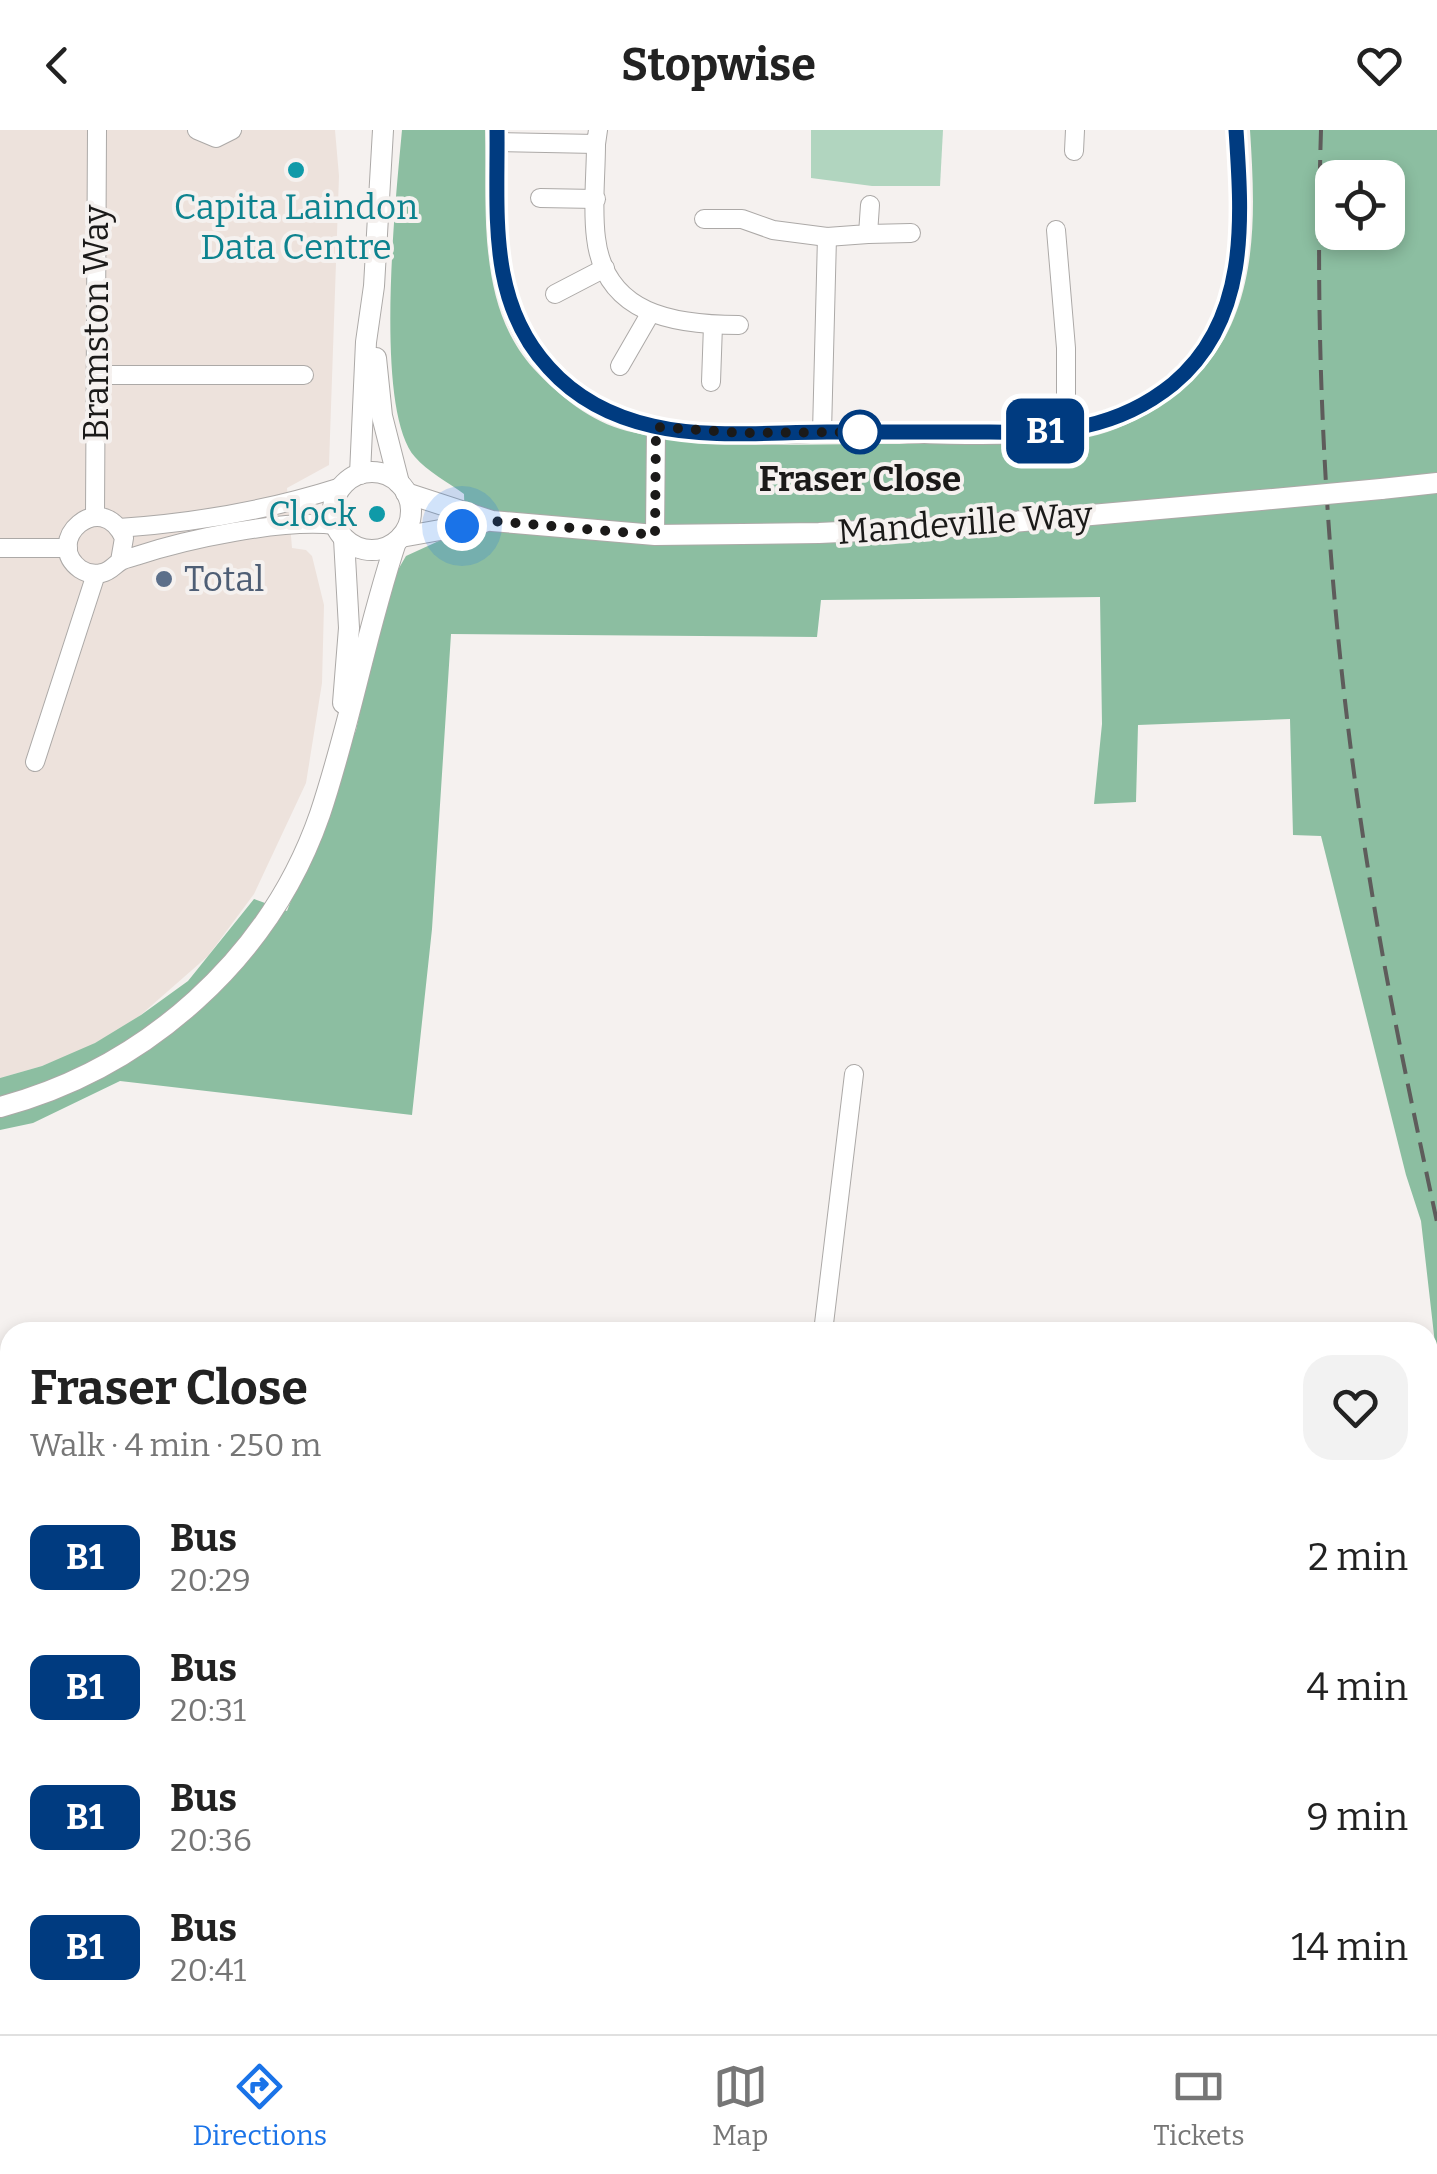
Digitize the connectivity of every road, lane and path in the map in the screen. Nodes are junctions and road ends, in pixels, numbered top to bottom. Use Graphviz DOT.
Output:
graph roads {
  1 [pos="97,130"];
  2 [pos="197,130"];
  3 [pos="232,130"];
  4 [pos="384,130"];
  5 [pos="1075,130"];
  6 [pos="1236,130"];
  7 [pos="497,136"];
  8 [pos="597,137"];
  9 [pos="1074,151"];
  10 [pos="540,198"];
  11 [pos="596,199"];
  12 [pos="870,205"];
  13 [pos="704,218"];
  14 [pos="1056,230"];
  15 [pos="868,234"];
  16 [pos="911,234"];
  17 [pos="827,237"];
  18 [pos="604,268"];
  19 [pos="374,286"];
  20 [pos="555,294"];
  21 [pos="650,314"];
  22 [pos="713,325"];
  23 [pos="739,325"];
  24 [pos="620,366"];
  25 [pos="96,375"];
  26 [pos="304,375"];
  27 [pos="712,382"];
  28 [pos="656,427"];
  29 [pos="1066,429"];
  30 [pos="822,432"];
  31 [pos="360,474"];
  32 [pos="1437,483"];
  33 [pos="341,487"];
  34 [pos="403,488"];
  35 [pos="94,517"];
  36 [pos="492,521"];
  37 [pos="118,528"];
  38 [pos="339,532"];
  39 [pos="655,535"];
  40 [pos="398,540"];
  41 [pos="0,548"];
  42 [pos="68,548"];
  43 [pos="120,561"];
  44 [pos="96,574"];
  45 [pos="341,736"];
  46 [pos="35,762"];
  47 [pos="854,1074"];
  48 [pos="0,1107"];
  49 [pos="824,1322"];
  1 -- 25 [label="street, Bramston Way"];
  2 -- 3 [label="street"];
  4 -- 19 [label="main road"];
  5 -- 9 [label="street"];
  6 -- 29 [label="street"];
  7 -- 8 [label="street"];
  7 -- 28 [label="street"];
  8 -- 11 [label="street"];
  10 -- 11 [label="street"];
  11 -- 18 [label="street"];
  12 -- 15 [label="street"];
  13 -- 17 [label="street"];
  14 -- 29 [label="street"];
  15 -- 16 [label="street"];
  15 -- 17 [label="street"];
  17 -- 30 [label="street"];
  18 -- 20 [label="street"];
  18 -- 21 [label="street"];
  19 -- 31 [label="main road"];
  19 -- 34 [label="main road"];
  21 -- 22 [label="street"];
  21 -- 24 [label="street"];
  22 -- 23 [label="street"];
  22 -- 27 [label="street"];
  25 -- 26 [label="street"];
  25 -- 35 [label="street, Bramston Way"];
  28 -- 30 [label="street"];
  28 -- 39 [label="street"];
  29 -- 30 [label="street"];
  31 -- 33 [label="main road"];
  31 -- 34 [label="main road"];
  32 -- 39 [label="main road, Mandeville Way, bridge"];
  33 -- 37 [label="street"];
  33 -- 38 [label="main road"];
  34 -- 36 [label="main road, Mandeville Way"];
  34 -- 40 [label="main road"];
  35 -- 37 [label="street"];
  35 -- 42 [label="street"];
  36 -- 39 [label="main road, Mandeville Way"];
  36 -- 40 [label="main road, Mandeville Way"];
  37 -- 43 [label="street"];
  38 -- 40 [label="main road"];
  38 -- 43 [label="street"];
  38 -- 45 [label="main road"];
  40 -- 45 [label="main road"];
  41 -- 42 [label="street"];
  42 -- 44 [label="street"];
  43 -- 44 [label="street"];
  44 -- 46 [label="street"];
  45 -- 48 [label="main road"];
  47 -- 49 [label="street"];
}
